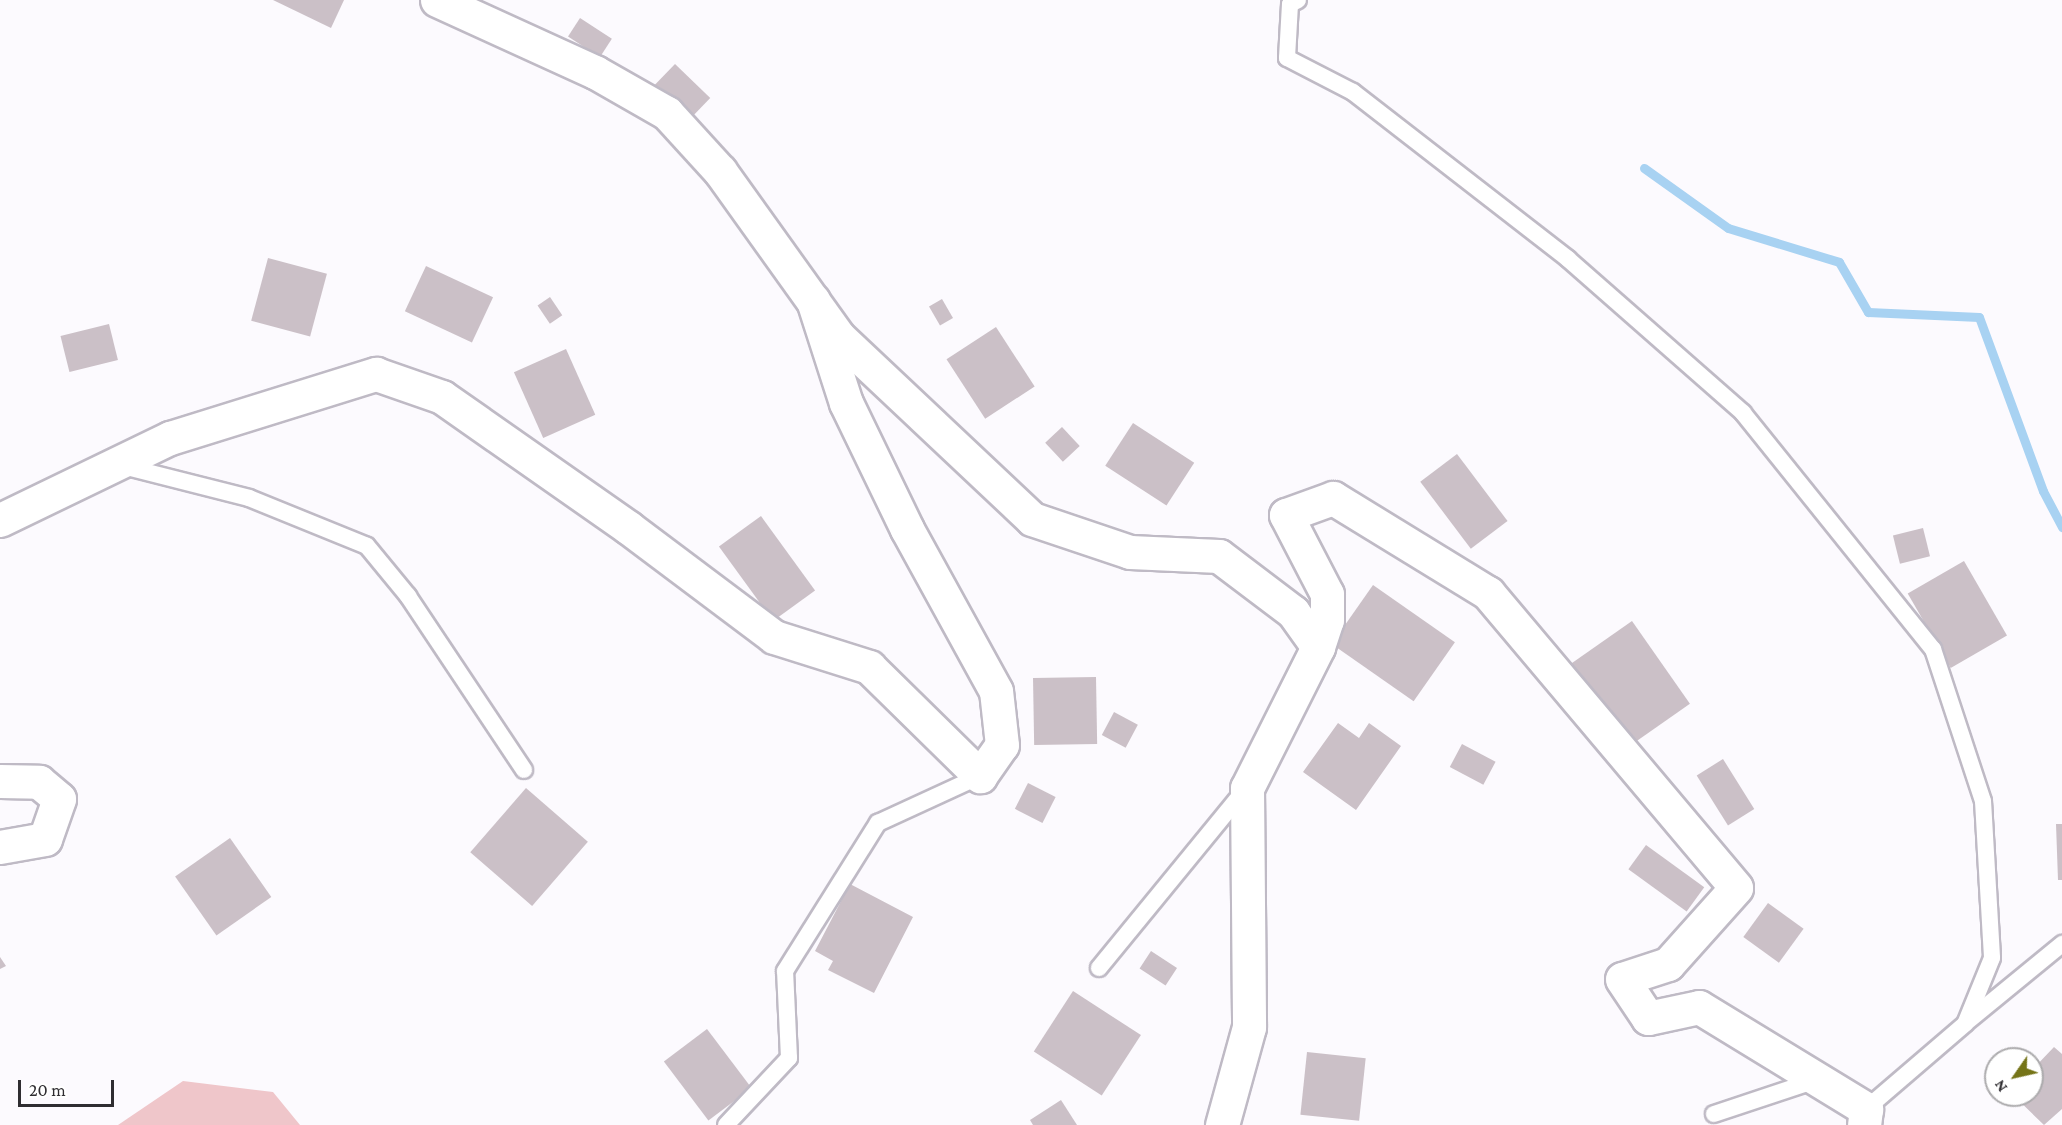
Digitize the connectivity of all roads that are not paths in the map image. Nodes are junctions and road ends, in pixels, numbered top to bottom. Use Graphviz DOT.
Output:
graph roads {
  1 [pos="437,0"];
  2 [pos="1298,0"];
  3 [pos="813,300"];
  4 [pos="113,464"];
  5 [pos="0,520"];
  6 [pos="1318,646"];
  7 [pos="524,770"];
  8 [pos="980,776"];
  9 [pos="0,781"];
  10 [pos="1247,788"];
  11 [pos="0,847"];
  12 [pos="2062,944"];
  13 [pos="1099,968"];
  14 [pos="1965,1024"];
  15 [pos="1819,1078"];
  16 [pos="1714,1114"];
  17 [pos="1865,1117"];
  18 [pos="726,1125"];
  19 [pos="1222,1125"];
  1 -- 3 [label="street"];
  2 -- 14 [label="lane"];
  3 -- 6 [label="street"];
  3 -- 8 [label="street"];
  4 -- 5 [label="street"];
  4 -- 7 [label="lane"];
  4 -- 8 [label="street"];
  6 -- 10 [label="street"];
  6 -- 15 [label="street"];
  8 -- 18 [label="lane"];
  9 -- 11 [label="street"];
  10 -- 13 [label="lane"];
  10 -- 19 [label="street"];
  12 -- 14 [label="lane"];
  14 -- 17 [label="lane"];
  15 -- 16 [label="lane"];
  15 -- 17 [label="street"];
}
